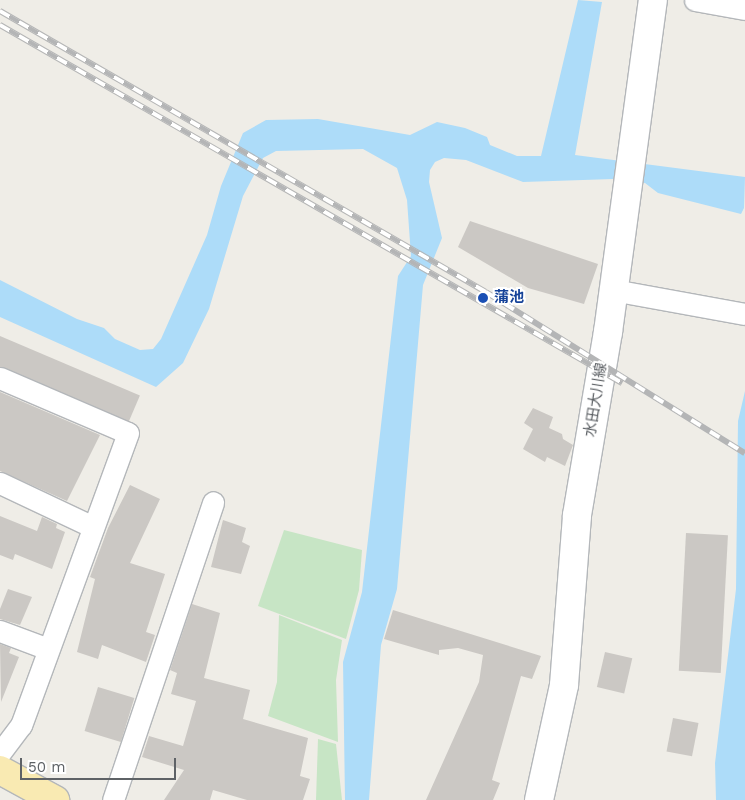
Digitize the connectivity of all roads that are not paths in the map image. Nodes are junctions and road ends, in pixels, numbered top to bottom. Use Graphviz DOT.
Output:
graph roads {
  1 [pos="653,0"];
  2 [pos="695,0"];
  3 [pos="745,9"];
  4 [pos="613,290"];
  5 [pos="744,314"];
  6 [pos="0,378"];
  7 [pos="0,483"];
  8 [pos="213,502"];
  9 [pos="93,527"];
  10 [pos="0,631"];
  11 [pos="48,649"];
  12 [pos="0,753"];
  13 [pos="0,770"];
  14 [pos="55,800"];
  15 [pos="113,800"];
  16 [pos="539,800"];
  1 -- 4 [label="main road, 水田大川線"];
  2 -- 3 [label="street"];
  4 -- 5 [label="street"];
  4 -- 16 [label="main road, 水田大川線"];
  6 -- 9 [label="street"];
  7 -- 9 [label="street"];
  8 -- 15 [label="street"];
  9 -- 11 [label="street"];
  10 -- 11 [label="street"];
  11 -- 12 [label="street"];
  13 -- 14 [label="main road"];
}
